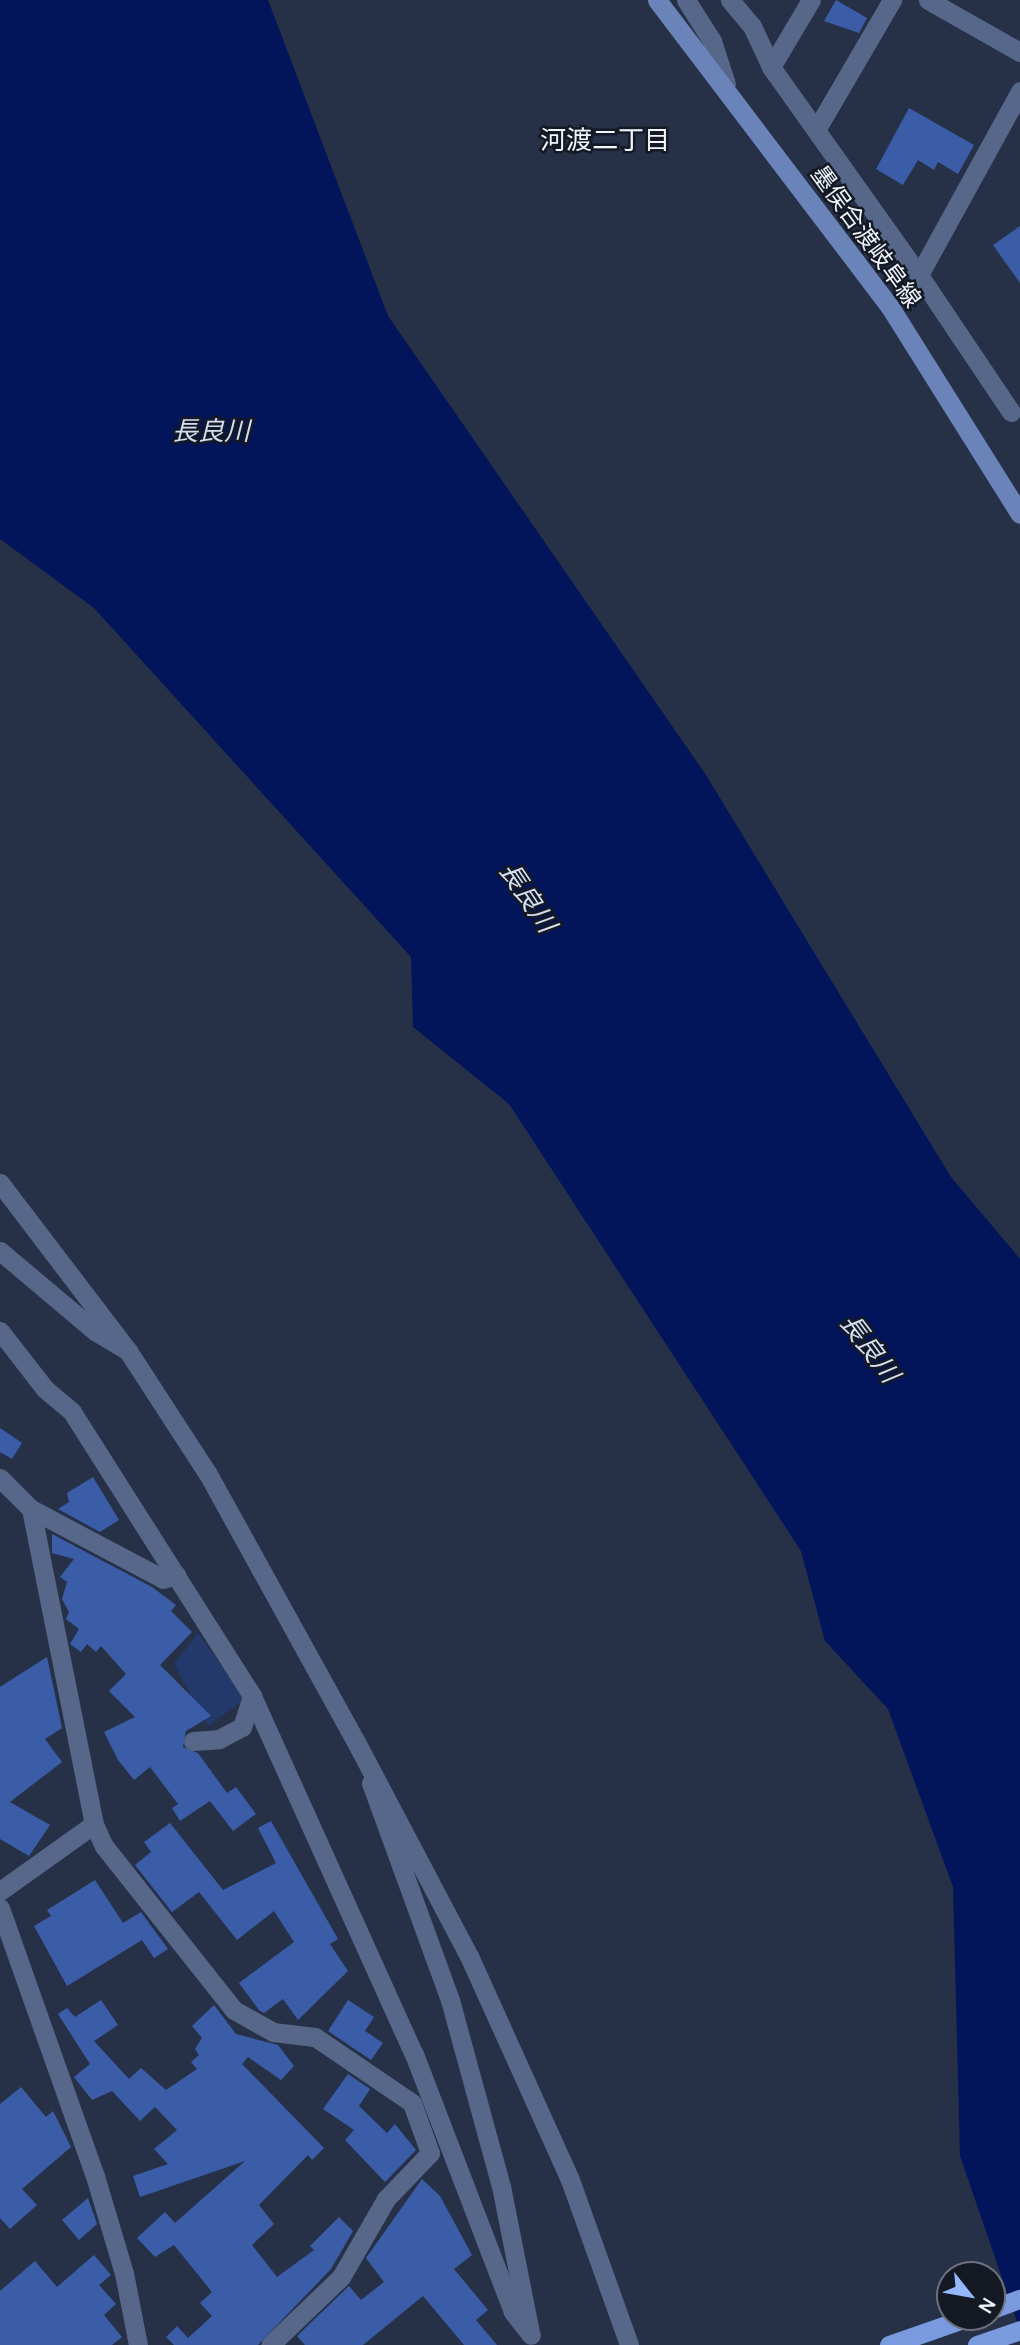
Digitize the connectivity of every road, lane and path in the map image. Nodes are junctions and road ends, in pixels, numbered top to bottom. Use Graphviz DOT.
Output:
graph roads {
  1 [pos="657,0"];
  2 [pos="686,0"];
  3 [pos="730,0"];
  4 [pos="811,0"];
  5 [pos="892,0"];
  6 [pos="928,0"];
  7 [pos="1020,52"];
  8 [pos="771,67"];
  9 [pos="726,84"];
  10 [pos="1020,91"];
  11 [pos="816,130"];
  12 [pos="919,275"];
  13 [pos="1017,414"];
  14 [pos="1020,514"];
  15 [pos="0,1183"];
  16 [pos="0,1251"];
  17 [pos="0,1331"];
  18 [pos="128,1352"];
  19 [pos="0,1478"];
  20 [pos="32,1510"];
  21 [pos="176,1576"];
  22 [pos="253,1696"];
  23 [pos="355,1740"];
  24 [pos="193,1741"];
  25 [pos="94,1824"];
  26 [pos="0,1891"];
  27 [pos="0,1908"];
  28 [pos="936,2329"];
  29 [pos="1020,2330"];
  30 [pos="532,2340"];
  31 [pos="138,2345"];
  32 [pos="270,2345"];
  33 [pos="629,2345"];
  34 [pos="889,2345"];
  35 [pos="977,2345"];
  1 -- 9 [label="main road, 墨俣合渡岐阜線"];
  2 -- 9 [label="street"];
  3 -- 8 [label="street"];
  4 -- 8 [label="street"];
  5 -- 11 [label="street"];
  6 -- 7 [label="street"];
  8 -- 11 [label="street"];
  9 -- 14 [label="main road, 墨俣合渡岐阜線"];
  10 -- 12 [label="street"];
  11 -- 12 [label="street"];
  12 -- 13 [label="street"];
  15 -- 18 [label="street"];
  16 -- 18 [label="street"];
  17 -- 21 [label="street"];
  18 -- 23 [label="street"];
  19 -- 20 [label="street"];
  20 -- 21 [label="street"];
  20 -- 25 [label="street"];
  21 -- 22 [label="street"];
  22 -- 24 [label="street"];
  22 -- 30 [label="street"];
  23 -- 30 [label="street"];
  23 -- 33 [label="street"];
  25 -- 26 [label="street"];
  25 -- 32 [label="street"];
  27 -- 31 [label="street"];
  28 -- 34 [label="main road"];
  29 -- 35 [label="main road"];
}
